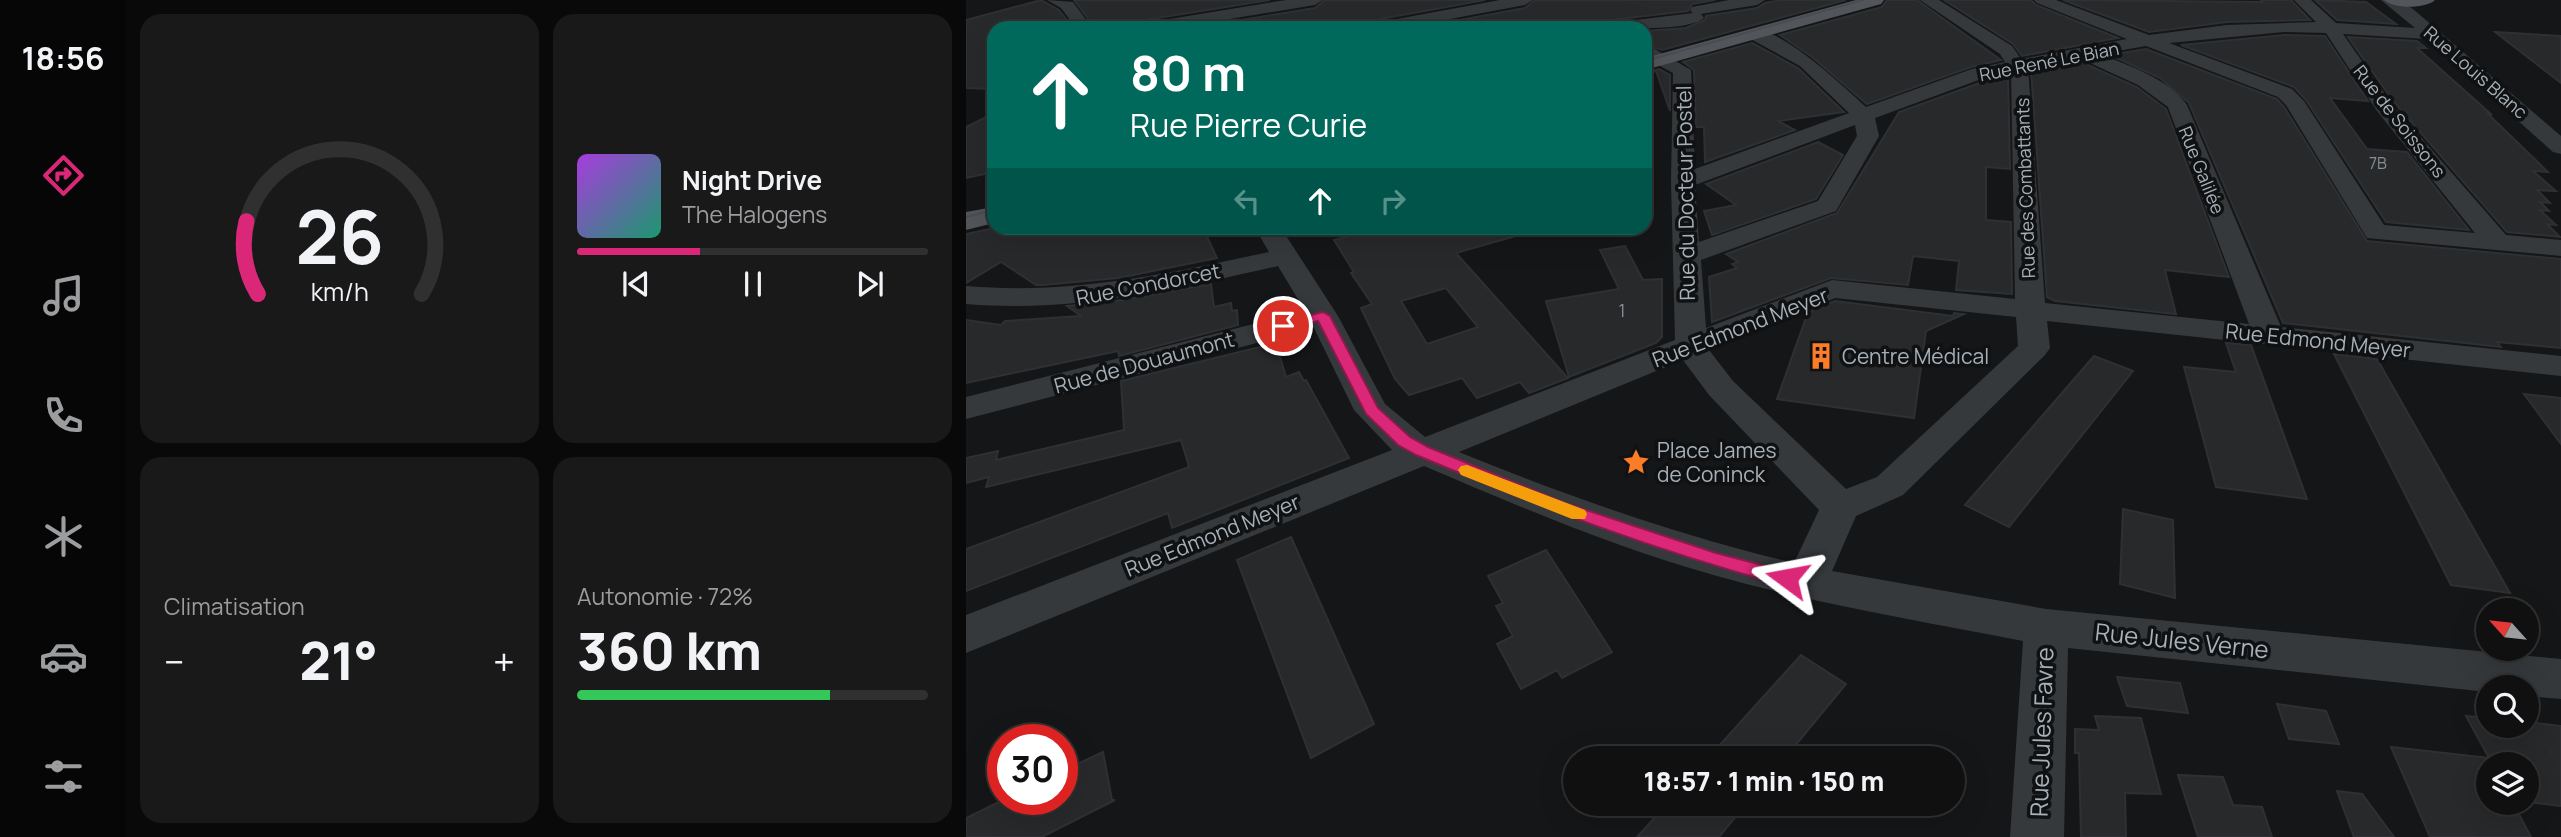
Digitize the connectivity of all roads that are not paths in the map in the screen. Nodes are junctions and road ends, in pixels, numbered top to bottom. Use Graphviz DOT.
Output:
graph roads {
  1 [pos="1060,0"];
  2 [pos="1315,0"];
  3 [pos="1525,0"];
  4 [pos="1757,0"];
  5 [pos="1842,0"];
  6 [pos="1875,0"];
  7 [pos="1928,0"];
  8 [pos="2042,0"];
  9 [pos="2302,0"];
  10 [pos="2391,0"];
  11 [pos="2426,0"];
  12 [pos="1699,9"];
  13 [pos="1079,21"];
  14 [pos="1188,21"];
  15 [pos="1412,21"];
  16 [pos="1643,21"];
  17 [pos="2330,28"];
  18 [pos="1755,34"];
  19 [pos="2433,34"];
  20 [pos="1717,39"];
  21 [pos="2150,42"];
  22 [pos="2083,53"];
  23 [pos="1652,57"];
  24 [pos="1652,57"];
  25 [pos="2018,64"];
  26 [pos="1864,116"];
  27 [pos="2561,147"];
  28 [pos="1683,181"];
  29 [pos="987,200"];
  30 [pos="966,204"];
  31 [pos="987,216"];
  32 [pos="966,221"];
  33 [pos="1272,235"];
  34 [pos="2498,243"];
  35 [pos="2561,248"];
  36 [pos="1286,256"];
  37 [pos="1686,256"];
  38 [pos="966,295"];
  39 [pos="2030,311"];
  40 [pos="1323,316"];
  41 [pos="2268,334"];
  42 [pos="1691,346"];
  43 [pos="2561,366"];
  44 [pos="966,408"];
  45 [pos="1422,451"];
  46 [pos="1840,507"];
  47 [pos="1807,583"];
  48 [pos="2046,627"];
  49 [pos="966,634"];
  50 [pos="2561,678"];
  51 [pos="2037,837"];
  1 -- 13 [label="street"];
  2 -- 14 [label="street"];
  3 -- 15 [label="street"];
  4 -- 12 [label="street"];
  5 -- 20 [label="main road"];
  6 -- 18 [label="main road"];
  7 -- 25 [label="street"];
  8 -- 21 [label="street"];
  9 -- 17 [label="street, Rue de Soissons"];
  10 -- 11 [label="main road"];
  10 -- 19 [label="street, Rue Louis Blanc"];
  12 -- 16 [label="street"];
  12 -- 20 [label="street"];
  17 -- 19 [label="street, Rue René Le Bian"];
  17 -- 21 [label="street, Rue René Le Bian"];
  17 -- 34 [label="street, Rue de Soissons"];
  18 -- 20 [label="main road"];
  18 -- 26 [label="street"];
  19 -- 27 [label="street, Rue Louis Blanc"];
  20 -- 23 [label="main road"];
  21 -- 22 [label="street, Rue René Le Bian"];
  21 -- 34 [label="street"];
  22 -- 25 [label="street, Rue René Le Bian"];
  22 -- 41 [label="street, Rue Galilée"];
  24 -- 28 [label="street, Rue du Docteur Postel"];
  25 -- 26 [label="street, Rue René Le Bian"];
  25 -- 39 [label="street, Rue des Combattants"];
  26 -- 28 [label="street, Rue René Le Bian"];
  26 -- 37 [label="street"];
  28 -- 37 [label="street, Rue du Docteur Postel"];
  29 -- 30 [label="main road"];
  31 -- 32 [label="main road"];
  33 -- 36 [label="street"];
  34 -- 35 [label="street"];
  36 -- 38 [label="street, Rue Condorcet"];
  36 -- 40 [label="street"];
  37 -- 42 [label="street, Rue du Docteur Postel"];
  39 -- 41 [label="street, Rue Edmond Meyer"];
  39 -- 42 [label="street, Rue Edmond Meyer"];
  39 -- 46 [label="street, Rue des Combattants"];
  40 -- 44 [label="street, Rue de Douaumont"];
  40 -- 45 [label="street"];
  41 -- 43 [label="street, Rue Edmond Meyer"];
  42 -- 45 [label="street, Rue Edmond Meyer"];
  42 -- 46 [label="street, Rue du Docteur Postel"];
  45 -- 47 [label="street"];
  45 -- 49 [label="street, Rue Edmond Meyer"];
  46 -- 47 [label="street"];
  47 -- 48 [label="street, Rue Jules Verne"];
  48 -- 50 [label="street, Rue Jules Verne"];
  48 -- 51 [label="street, Rue Jules Favre"];
}
